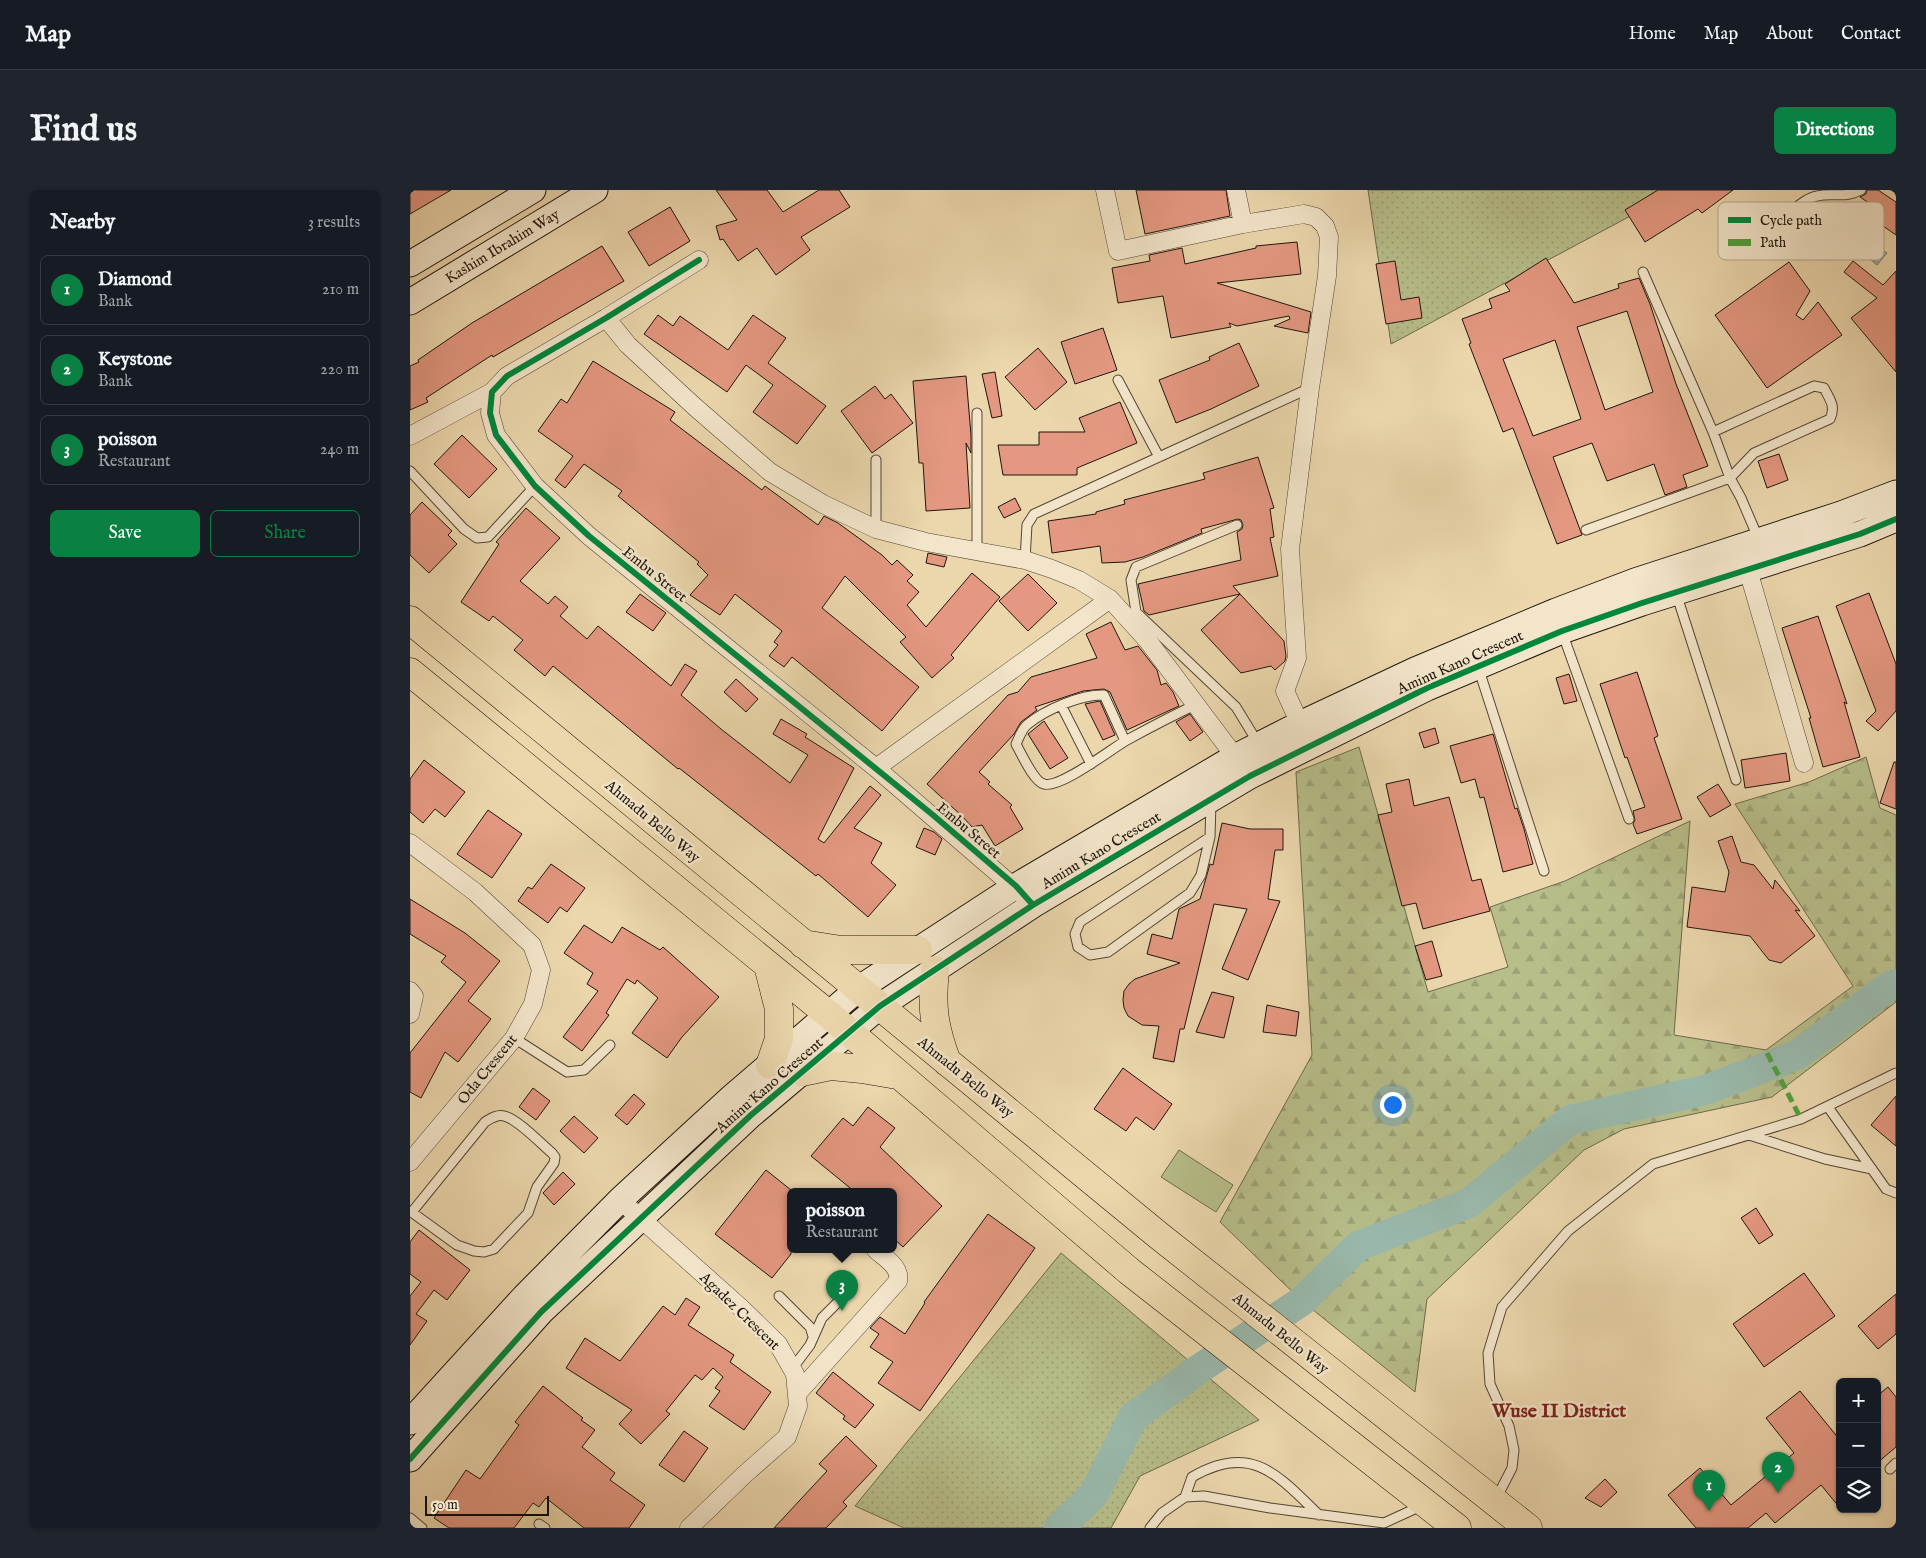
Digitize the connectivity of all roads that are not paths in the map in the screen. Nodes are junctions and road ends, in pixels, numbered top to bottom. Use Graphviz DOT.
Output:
graph roads {
  1 [pos="533,190"];
  2 [pos="594,190"];
  3 [pos="1105,190"];
  4 [pos="1236,190"];
  5 [pos="1861,190"];
  6 [pos="1805,202"];
  7 [pos="1243,224"];
  8 [pos="699,260"];
  9 [pos="410,264"];
  10 [pos="1642,272"];
  11 [pos="410,302"];
  12 [pos="606,318"];
  13 [pos="1118,380"];
  14 [pos="1310,388"];
  15 [pos="492,392"];
  16 [pos="977,413"];
  17 [pos="1712,432"];
  18 [pos="410,436"];
  19 [pos="1160,457"];
  20 [pos="876,460"];
  21 [pos="410,471"];
  22 [pos="1730,478"];
  23 [pos="535,486"];
  24 [pos="1896,493"];
  25 [pos="1896,519"];
  26 [pos="1237,525"];
  27 [pos="876,529"];
  28 [pos="1586,530"];
  29 [pos="1760,540"];
  30 [pos="977,552"];
  31 [pos="1026,560"];
  32 [pos="1748,570"];
  33 [pos="1676,592"];
  34 [pos="1110,599"];
  35 [pos="410,620"];
  36 [pos="1562,631"];
  37 [pos="1478,667"];
  38 [pos="410,672"];
  39 [pos="1195,704"];
  40 [pos="1061,705"];
  41 [pos="1300,724"];
  42 [pos="1125,741"];
  43 [pos="1260,745"];
  44 [pos="1804,763"];
  45 [pos="1091,764"];
  46 [pos="1242,766"];
  47 [pos="876,768"];
  48 [pos="1736,780"];
  49 [pos="1211,799"];
  50 [pos="1629,819"];
  51 [pos="1210,837"];
  52 [pos="413,851"];
  53 [pos="1544,870"];
  54 [pos="1016,886"];
  55 [pos="1033,905"];
  56 [pos="803,944"];
  57 [pos="926,960"];
  58 [pos="768,965"];
  59 [pos="858,989"];
  60 [pos="410,991"];
  61 [pos="880,1006"];
  62 [pos="410,1014"];
  63 [pos="828,1014"];
  64 [pos="849,1033"];
  65 [pos="514,1038"];
  66 [pos="610,1045"];
  67 [pos="947,1062"];
  68 [pos="770,1065"];
  69 [pos="802,1072"];
  70 [pos="1896,1073"];
  71 [pos="899,1075"];
  72 [pos="1828,1107"];
  73 [pos="1748,1135"];
  74 [pos="410,1162"];
  75 [pos="1872,1169"];
  76 [pos="1896,1193"];
  77 [pos="620,1200"];
  78 [pos="411,1211"];
  79 [pos="641,1218"];
  80 [pos="879,1253"];
  81 [pos="779,1296"];
  82 [pos="843,1297"];
  83 [pos="813,1336"];
  84 [pos="792,1369"];
  85 [pos="796,1394"];
  86 [pos="410,1422"];
  87 [pos="412,1454"];
  88 [pos="1185,1497"];
  89 [pos="1494,1502"];
  90 [pos="1426,1504"];
  91 [pos="1319,1516"];
  92 [pos="410,1518"];
  93 [pos="1449,1526"];
  94 [pos="422,1528"];
  95 [pos="689,1528"];
  96 [pos="1150,1528"];
  97 [pos="1528,1528"];
  1 -- 9 [label="street"];
  2 -- 11 [label="street, Kashim Ibrahim Way"];
  3 -- 7 [label="street"];
  4 -- 7 [label="street"];
  5 -- 6 [label="lane"];
  7 -- 14 [label="street"];
  8 -- 12 [label="street"];
  10 -- 17 [label="lane"];
  12 -- 15 [label="street"];
  12 -- 27 [label="street"];
  13 -- 19 [label="lane"];
  14 -- 19 [label="lane"];
  14 -- 41 [label="street"];
  15 -- 18 [label="street"];
  15 -- 23 [label="street, Embu Street"];
  16 -- 30 [label="lane"];
  17 -- 22 [label="lane"];
  17 -- 22 [label="lane"];
  19 -- 31 [label="lane"];
  20 -- 27 [label="lane"];
  21 -- 23 [label="lane"];
  22 -- 28 [label="lane"];
  22 -- 29 [label="lane"];
  23 -- 47 [label="street, Embu Street"];
  24 -- 29 [label="street, Aminu Kano Crescent"];
  25 -- 32 [label="street, Aminu Kano Crescent"];
  26 -- 43 [label="lane"];
  27 -- 30 [label="street"];
  29 -- 41 [label="street, Aminu Kano Crescent"];
  30 -- 31 [label="street"];
  31 -- 34 [label="street"];
  32 -- 33 [label="street, Aminu Kano Crescent"];
  32 -- 44 [label="street"];
  33 -- 36 [label="street, Aminu Kano Crescent"];
  33 -- 48 [label="lane"];
  34 -- 39 [label="street"];
  34 -- 47 [label="street"];
  35 -- 56 [label="main road, Ahmadu Bello Way"];
  36 -- 37 [label="street, Aminu Kano Crescent"];
  36 -- 50 [label="lane"];
  37 -- 46 [label="street, Aminu Kano Crescent"];
  37 -- 53 [label="lane"];
  38 -- 58 [label="main road"];
  39 -- 42 [label="lane"];
  39 -- 46 [label="street"];
  40 -- 42 [label="lane"];
  40 -- 45 [label="lane"];
  40 -- 45 [label="lane"];
  41 -- 43 [label="street, Aminu Kano Crescent"];
  42 -- 45 [label="lane"];
  43 -- 46 [label="street, Aminu Kano Crescent"];
  46 -- 49 [label="street, Aminu Kano Crescent"];
  46 -- 54 [label="street, Aminu Kano Crescent"];
  47 -- 54 [label="street, Embu Street"];
  49 -- 51 [label="lane"];
  49 -- 55 [label="street, Aminu Kano Crescent"];
  51 -- 51 [label="lane"];
  52 -- 65 [label="street, Oda Crescent"];
  54 -- 55 [label="street, Embu Street"];
  54 -- 57 [label="street, Aminu Kano Crescent"];
  55 -- 57 [label="street, Aminu Kano Crescent"];
  56 -- 57 [label="main road"];
  56 -- 59 [label="main road, Ahmadu Bello Way"];
  57 -- 59 [label="street, Aminu Kano Crescent"];
  57 -- 61 [label="street, Aminu Kano Crescent"];
  57 -- 67 [label="main road"];
  58 -- 63 [label="main road"];
  58 -- 68 [label="main road"];
  59 -- 61 [label="main road, Ahmadu Bello Way"];
  59 -- 63 [label="street, Aminu Kano Crescent"];
  60 -- 62 [label="street"];
  61 -- 64 [label="street, Aminu Kano Crescent"];
  61 -- 67 [label="main road, Ahmadu Bello Way"];
  63 -- 64 [label="main road"];
  63 -- 68 [label="street, Aminu Kano Crescent"];
  64 -- 69 [label="street, Aminu Kano Crescent"];
  64 -- 71 [label="main road"];
  65 -- 66 [label="lane"];
  65 -- 74 [label="street, Oda Crescent"];
  67 -- 89 [label="main road, Ahmadu Bello Way"];
  68 -- 77 [label="street, Aminu Kano Crescent"];
  69 -- 71 [label="main road"];
  69 -- 79 [label="street, Aminu Kano Crescent"];
  70 -- 72 [label="lane"];
  71 -- 90 [label="main road"];
  72 -- 73 [label="lane"];
  72 -- 75 [label="lane"];
  73 -- 75 [label="lane"];
  73 -- 89 [label="lane"];
  75 -- 76 [label="lane"];
  77 -- 79 [label="street, Agadez Crescent"];
  77 -- 86 [label="street, Aminu Kano Crescent"];
  78 -- 78 [label="lane"];
  79 -- 84 [label="street, Agadez Crescent"];
  79 -- 87 [label="street, Aminu Kano Crescent"];
  80 -- 85 [label="street"];
  81 -- 83 [label="lane"];
  82 -- 83 [label="lane"];
  83 -- 84 [label="lane"];
  84 -- 85 [label="street, Agadez Crescent"];
  85 -- 95 [label="street, Agadez Crescent"];
  88 -- 91 [label="lane"];
  88 -- 91 [label="lane"];
  88 -- 96 [label="lane"];
  89 -- 97 [label="main road, Ahmadu Bello Way"];
  90 -- 91 [label="lane"];
  90 -- 93 [label="main road"];
  92 -- 94 [label="lane"];
}
